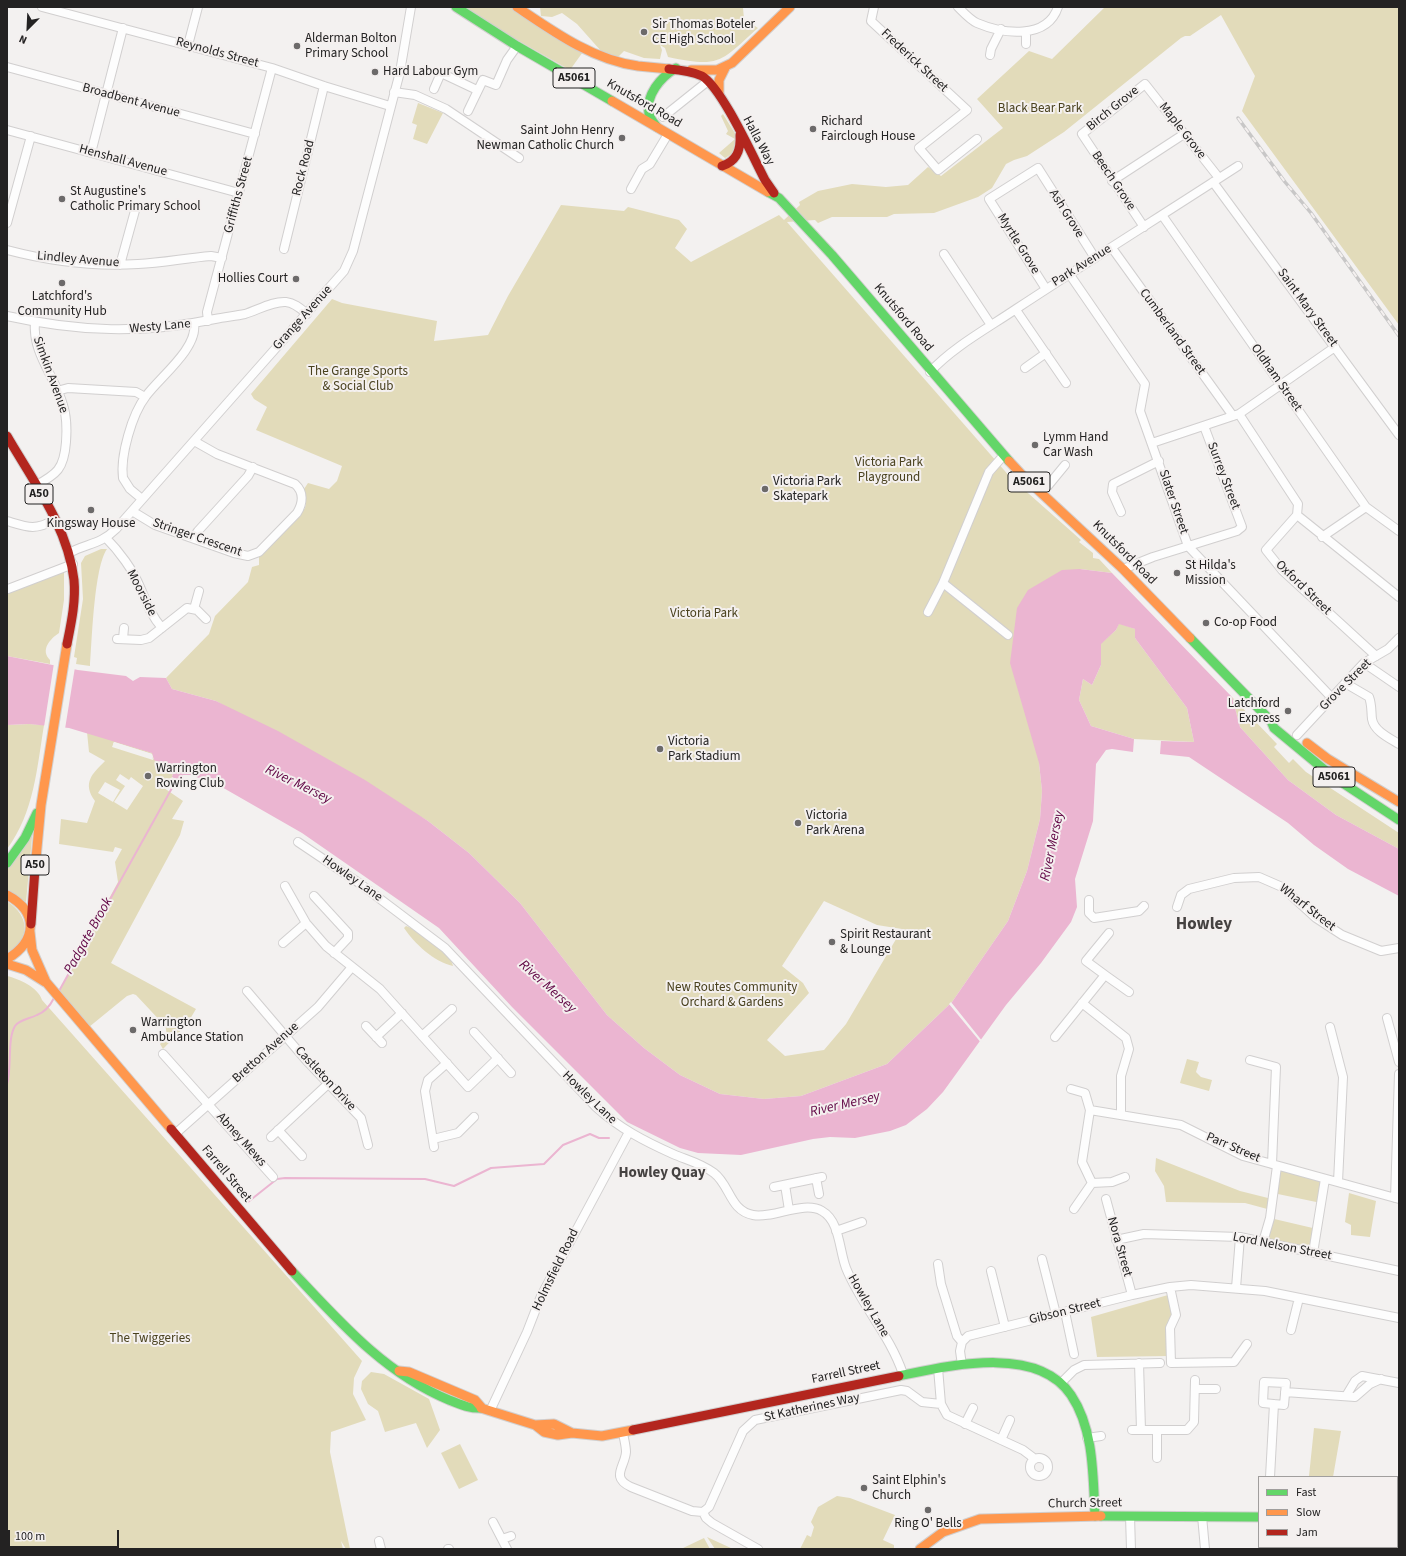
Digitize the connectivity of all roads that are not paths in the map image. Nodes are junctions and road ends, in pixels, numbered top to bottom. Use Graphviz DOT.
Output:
graph roads {
  1 [pos="42,7"];
  2 [pos="198,7"];
  3 [pos="411,7"];
  4 [pos="517,7"];
  5 [pos="790,7"];
  6 [pos="874,7"];
  7 [pos="958,7"];
  8 [pos="1058,7"];
  9 [pos="458,8"];
  10 [pos="123,28"];
  11 [pos="1001,29"];
  12 [pos="1026,32"];
  13 [pos="1026,44"];
  14 [pos="188,45"];
  15 [pos="517,46"];
  16 [pos="990,55"];
  17 [pos="7,67"];
  18 [pos="272,68"];
  19 [pos="676,68"];
  20 [pos="725,68"];
  21 [pos="687,70"];
  22 [pos="708,81"];
  23 [pos="1145,84"];
  24 [pos="324,86"];
  25 [pos="434,89"];
  26 [pos="477,90"];
  27 [pos="394,92"];
  28 [pos="719,93"];
  29 [pos="106,94"];
  30 [pos="390,106"];
  31 [pos="468,111"];
  32 [pos="663,117"];
  33 [pos="658,127"];
  34 [pos="7,130"];
  35 [pos="255,134"];
  36 [pos="668,134"];
  37 [pos="740,134"];
  38 [pos="1082,134"];
  39 [pos="1184,134"];
  40 [pos="31,136"];
  41 [pos="977,140"];
  42 [pos="91,152"];
  43 [pos="518,158"];
  44 [pos="722,166"];
  45 [pos="1238,166"];
  46 [pos="1216,180"];
  47 [pos="1112,181"];
  48 [pos="631,189"];
  49 [pos="239,193"];
  50 [pos="778,198"];
  51 [pos="989,198"];
  52 [pos="136,208"];
  53 [pos="1162,215"];
  54 [pos="7,223"];
  55 [pos="1144,227"];
  56 [pos="1112,248"];
  57 [pos="284,249"];
  58 [pos="7,250"];
  59 [pos="944,254"];
  60 [pos="222,258"];
  61 [pos="1095,258"];
  62 [pos="120,265"];
  63 [pos="1070,275"];
  64 [pos="1046,289"];
  65 [pos="1016,310"];
  66 [pos="307,314"];
  67 [pos="7,316"];
  68 [pos="208,321"];
  69 [pos="35,322"];
  70 [pos="194,324"];
  71 [pos="991,325"];
  72 [pos="1335,347"];
  73 [pos="1046,353"];
  74 [pos="1025,368"];
  75 [pos="930,372"];
  76 [pos="1066,383"];
  77 [pos="1280,384"];
  78 [pos="57,391"];
  79 [pos="145,397"];
  80 [pos="1236,415"];
  81 [pos="1204,426"];
  82 [pos="1399,435"];
  83 [pos="7,436"];
  84 [pos="194,441"];
  85 [pos="1152,444"];
  86 [pos="1004,455"];
  87 [pos="1158,461"];
  88 [pos="1065,465"];
  89 [pos="253,467"];
  90 [pos="35,486"];
  91 [pos="1042,493"];
  92 [pos="142,499"];
  93 [pos="1366,506"];
  94 [pos="132,511"];
  95 [pos="1121,512"];
  96 [pos="1297,515"];
  97 [pos="54,520"];
  98 [pos="7,522"];
  99 [pos="1399,531"];
  100 [pos="1322,537"];
  101 [pos="106,538"];
  102 [pos="193,538"];
  103 [pos="1188,546"];
  104 [pos="69,554"];
  105 [pos="72,564"];
  106 [pos="1123,569"];
  107 [pos="943,583"];
  108 [pos="8,589"];
  109 [pos="199,591"];
  110 [pos="1399,597"];
  111 [pos="194,608"];
  112 [pos="928,612"];
  113 [pos="206,619"];
  114 [pos="124,628"];
  115 [pos="162,628"];
  116 [pos="1008,635"];
  117 [pos="1399,638"];
  118 [pos="1376,656"];
  119 [pos="1364,664"];
  120 [pos="1345,684"];
  121 [pos="1399,687"];
  122 [pos="1332,698"];
  123 [pos="1271,720"];
  124 [pos="1297,735"];
  125 [pos="1399,744"];
  126 [pos="1398,799"];
  127 [pos="41,805"];
  128 [pos="1399,820"];
  129 [pos="298,842"];
  130 [pos="7,863"];
  131 [pos="285,886"];
  132 [pos="7,895"];
  133 [pos="314,896"];
  134 [pos="1089,900"];
  135 [pos="1144,906"];
  136 [pos="1177,907"];
  137 [pos="306,923"];
  138 [pos="31,928"];
  139 [pos="1108,934"];
  140 [pos="283,943"];
  141 [pos="1399,948"];
  142 [pos="334,953"];
  143 [pos="7,959"];
  144 [pos="7,964"];
  145 [pos="352,967"];
  146 [pos="1104,975"];
  147 [pos="47,984"];
  148 [pos="247,991"];
  149 [pos="1129,992"];
  150 [pos="1082,1003"];
  151 [pos="452,1009"];
  152 [pos="402,1013"];
  153 [pos="1387,1018"];
  154 [pos="366,1026"];
  155 [pos="1330,1027"];
  156 [pos="474,1032"];
  157 [pos="286,1036"];
  158 [pos="422,1036"];
  159 [pos="376,1037"];
  160 [pos="1055,1037"];
  161 [pos="382,1043"];
  162 [pos="163,1054"];
  163 [pos="498,1058"];
  164 [pos="1250,1060"];
  165 [pos="1399,1062"];
  166 [pos="447,1063"];
  167 [pos="511,1073"];
  168 [pos="1399,1074"];
  169 [pos="329,1083"];
  170 [pos="1071,1089"];
  171 [pos="209,1104"];
  172 [pos="1090,1110"];
  173 [pos="1121,1115"];
  174 [pos="474,1117"];
  175 [pos="278,1130"];
  176 [pos="629,1132"];
  177 [pos="175,1134"];
  178 [pos="271,1137"];
  179 [pos="368,1145"];
  180 [pos="302,1156"];
  181 [pos="1275,1165"];
  182 [pos="273,1176"];
  183 [pos="1125,1177"];
  184 [pos="1325,1179"];
  185 [pos="1338,1182"];
  186 [pos="1092,1183"];
  187 [pos="785,1185"];
  188 [pos="774,1187"];
  189 [pos="819,1194"];
  190 [pos="1106,1199"];
  191 [pos="1397,1199"];
  192 [pos="1074,1209"];
  193 [pos="789,1210"];
  194 [pos="862,1222"];
  195 [pos="836,1231"];
  196 [pos="1240,1237"];
  197 [pos="1116,1240"];
  198 [pos="1263,1242"];
  199 [pos="1313,1253"];
  200 [pos="1042,1258"];
  201 [pos="938,1264"];
  202 [pos="991,1271"];
  203 [pos="1399,1271"];
  204 [pos="1170,1287"];
  205 [pos="1236,1288"];
  206 [pos="1132,1295"];
  207 [pos="1299,1298"];
  208 [pos="1061,1313"];
  209 [pos="1399,1318"];
  210 [pos="1005,1327"];
  211 [pos="1291,1330"];
  212 [pos="962,1342"];
  213 [pos="1247,1344"];
  214 [pos="1074,1354"];
  215 [pos="1139,1363"];
  216 [pos="1160,1364"];
  217 [pos="962,1365"];
  218 [pos="938,1368"];
  219 [pos="903,1374"];
  220 [pos="1381,1379"];
  221 [pos="1195,1380"];
  222 [pos="1061,1382"];
  223 [pos="1399,1383"];
  224 [pos="1216,1388"];
  225 [pos="1195,1389"];
  226 [pos="1285,1392"];
  227 [pos="1346,1396"];
  228 [pos="941,1404"];
  229 [pos="1274,1404"];
  230 [pos="973,1408"];
  231 [pos="486,1410"];
  232 [pos="1010,1420"];
  233 [pos="965,1424"];
  234 [pos="1132,1430"];
  235 [pos="1141,1430"];
  236 [pos="1157,1430"];
  237 [pos="623,1433"];
  238 [pos="1101,1436"];
  239 [pos="1087,1438"];
  240 [pos="1001,1440"];
  241 [pos="1157,1458"];
  242 [pos="1036,1459"];
  243 [pos="1270,1476"];
  244 [pos="703,1512"];
  245 [pos="1095,1516"];
  246 [pos="1130,1516"];
  247 [pos="1202,1516"];
  248 [pos="1258,1517"];
  249 [pos="493,1522"];
  250 [pos="511,1536"];
  251 [pos="502,1539"];
  252 [pos="507,1549"];
  253 [pos="758,1549"];
  254 [pos="920,1549"];
  255 [pos="1131,1549"];
  256 [pos="1205,1549"];
  1 -- 10 [label="street, Reynolds Street"];
  2 -- 14 [label="street"];
  3 -- 27 [label="street, Grange Avenue"];
  4 -- 19 [label="main road, Knutsford Road / A5061"];
  5 -- 20 [label="main road"];
  6 -- 41 [label="street, Frederick Street"];
  7 -- 11 [label="street"];
  8 -- 12 [label="street"];
  9 -- 15 [label="main road, Knutsford Road / A5061"];
  10 -- 14 [label="street, Reynolds Street"];
  10 -- 29 [label="street"];
  11 -- 12 [label="street"];
  11 -- 16 [label="street"];
  12 -- 13 [label="street"];
  14 -- 18 [label="street, Reynolds Street"];
  15 -- 26 [label="street"];
  15 -- 33 [label="main road, Knutsford Road / A5061"];
  17 -- 29 [label="street, Broadbent Avenue"];
  18 -- 24 [label="street, Reynolds Street"];
  18 -- 35 [label="street, Griffiths Street"];
  19 -- 21 [label="main road, Knutsford Road / A5061"];
  19 -- 33 [label="main road, A5061"];
  20 -- 21 [label="main road"];
  20 -- 28 [label="main road"];
  21 -- 22 [label="main road, Knutsford Road / A5061"];
  22 -- 28 [label="main road, Halla Way / A5061"];
  22 -- 32 [label="street"];
  23 -- 38 [label="street, Birch Grove"];
  23 -- 39 [label="street, Maple Grove"];
  24 -- 30 [label="street, Reynolds Street"];
  24 -- 57 [label="street, Rock Road"];
  25 -- 26 [label="street"];
  26 -- 31 [label="street"];
  27 -- 30 [label="street, Grange Avenue"];
  27 -- 43 [label="street"];
  28 -- 37 [label="main road, Halla Way / A5061"];
  29 -- 35 [label="street, Broadbent Avenue"];
  29 -- 42 [label="street"];
  30 -- 66 [label="street, Grange Avenue"];
  33 -- 36 [label="main road, Knutsford Road / A5061"];
  34 -- 40 [label="street, Henshall Avenue"];
  35 -- 49 [label="street, Griffiths Street"];
  36 -- 44 [label="main road, Knutsford Road / A5061"];
  36 -- 48 [label="street"];
  37 -- 44 [label="main road"];
  37 -- 50 [label="main road, Halla Way / A5061"];
  38 -- 47 [label="street, Beech Grove"];
  39 -- 46 [label="street, Maple Grove"];
  39 -- 47 [label="street"];
  40 -- 42 [label="street, Henshall Avenue"];
  40 -- 54 [label="street"];
  42 -- 49 [label="street, Henshall Avenue"];
  44 -- 50 [label="main road, Knutsford Road / A5061"];
  45 -- 46 [label="street, Park Avenue"];
  46 -- 53 [label="street, Park Avenue"];
  46 -- 72 [label="street, Saint Mary Street"];
  47 -- 55 [label="street, Beech Grove"];
  49 -- 60 [label="street, Griffiths Street"];
  50 -- 75 [label="main road, Knutsford Road / A5061"];
  51 -- 61 [label="street, Ash Grove"];
  51 -- 64 [label="street, Myrtle Grove"];
  52 -- 62 [label="street"];
  53 -- 55 [label="street, Park Avenue"];
  53 -- 77 [label="street, Oldham Street"];
  55 -- 56 [label="street, Park Avenue"];
  56 -- 61 [label="street, Park Avenue"];
  56 -- 80 [label="street, Cumberland Street"];
  58 -- 62 [label="street, Lindley Avenue"];
  59 -- 71 [label="street"];
  60 -- 62 [label="street, Lindley Avenue"];
  60 -- 68 [label="street, Griffiths Street"];
  61 -- 63 [label="street, Park Avenue"];
  63 -- 64 [label="street, Park Avenue"];
  63 -- 85 [label="street, Slater Street"];
  64 -- 65 [label="street, Park Avenue"];
  65 -- 71 [label="street, Park Avenue"];
  65 -- 73 [label="street"];
  66 -- 68 [label="street, Westy Lane"];
  66 -- 84 [label="street, Grange Avenue"];
  67 -- 69 [label="street, Westy Lane"];
  68 -- 70 [label="street, Westy Lane"];
  69 -- 70 [label="street, Westy Lane"];
  69 -- 78 [label="street, Simkin Avenue"];
  70 -- 79 [label="street"];
  71 -- 75 [label="street, Park Avenue"];
  72 -- 77 [label="street"];
  72 -- 82 [label="street, Saint Mary Street"];
  73 -- 74 [label="street"];
  73 -- 76 [label="street"];
  75 -- 86 [label="main road, Knutsford Road / A5061"];
  77 -- 80 [label="street"];
  77 -- 93 [label="street, Oldham Street"];
  78 -- 79 [label="street"];
  78 -- 90 [label="street, Simkin Avenue"];
  79 -- 92 [label="street"];
  80 -- 81 [label="street"];
  80 -- 96 [label="street, Cumberland Street"];
  81 -- 85 [label="street"];
  81 -- 103 [label="street, Surrey Street"];
  83 -- 90 [label="main road, A50"];
  84 -- 89 [label="street, Stringer Crescent"];
  84 -- 92 [label="street, Grange Avenue"];
  85 -- 87 [label="street, Slater Street"];
  86 -- 91 [label="main road, Knutsford Road / A5061"];
  86 -- 107 [label="street"];
  87 -- 95 [label="street"];
  87 -- 103 [label="street, Slater Street"];
  88 -- 91 [label="street"];
  89 -- 102 [label="street"];
  89 -- 102 [label="street, Stringer Crescent"];
  90 -- 97 [label="main road, A50"];
  91 -- 106 [label="main road, Knutsford Road / A5061"];
  92 -- 94 [label="street, Grange Avenue"];
  93 -- 99 [label="street, Oldham Street"];
  93 -- 100 [label="street"];
  94 -- 101 [label="street, Grange Avenue"];
  94 -- 102 [label="street, Stringer Crescent"];
  96 -- 100 [label="street"];
  96 -- 118 [label="street, Oxford Street"];
  97 -- 98 [label="street"];
  97 -- 104 [label="main road, A50"];
  100 -- 110 [label="street"];
  101 -- 104 [label="street, Grange Avenue"];
  101 -- 115 [label="street, Moorside"];
  103 -- 106 [label="street"];
  103 -- 122 [label="street, Slater Street"];
  104 -- 105 [label="main road, A50"];
  105 -- 108 [label="street"];
  105 -- 127 [label="main road, A50"];
  106 -- 123 [label="main road, Knutsford Road / A5061"];
  107 -- 112 [label="street"];
  107 -- 116 [label="street"];
  109 -- 111 [label="street"];
  111 -- 113 [label="street"];
  111 -- 115 [label="street, Moorside"];
  114 -- 115 [label="street, Moorside"];
  117 -- 118 [label="street, Grove Street"];
  118 -- 119 [label="street, Grove Street"];
  119 -- 120 [label="street, Grove Street"];
  119 -- 121 [label="street"];
  120 -- 122 [label="street, Grove Street"];
  120 -- 125 [label="street"];
  122 -- 124 [label="street, Grove Street"];
  123 -- 124 [label="main road, Knutsford Road / A5061"];
  123 -- 128 [label="main road, Knutsford Road / A5061"];
  124 -- 126 [label="main road, Knutsford Road / A5061"];
  127 -- 130 [label="main road, A50"];
  127 -- 138 [label="main road, A50"];
  129 -- 176 [label="street, Howley Lane"];
  131 -- 137 [label="street"];
  132 -- 138 [label="main road"];
  133 -- 142 [label="street"];
  134 -- 135 [label="street"];
  136 -- 141 [label="street, Wharf Street"];
  137 -- 140 [label="street"];
  137 -- 142 [label="street"];
  138 -- 143 [label="main road, A50"];
  138 -- 147 [label="main road, Farrell Street"];
  139 -- 146 [label="street"];
  142 -- 145 [label="street"];
  144 -- 147 [label="main road, Farrell Street"];
  145 -- 152 [label="street"];
  145 -- 157 [label="street, Bretton Avenue"];
  146 -- 149 [label="street"];
  146 -- 150 [label="street"];
  147 -- 177 [label="main road, Farrell Street"];
  148 -- 157 [label="street, Castleton Drive"];
  150 -- 160 [label="street"];
  150 -- 173 [label="street"];
  151 -- 158 [label="street"];
  152 -- 158 [label="street"];
  152 -- 159 [label="street"];
  153 -- 165 [label="street"];
  154 -- 159 [label="street"];
  155 -- 185 [label="street"];
  156 -- 163 [label="street"];
  157 -- 169 [label="street, Castleton Drive"];
  157 -- 171 [label="street, Bretton Avenue"];
  158 -- 166 [label="street"];
  159 -- 161 [label="street"];
  162 -- 171 [label="street, Abney Mews"];
  163 -- 166 [label="street"];
  163 -- 167 [label="street"];
  164 -- 181 [label="street"];
  166 -- 174 [label="street"];
  168 -- 191 [label="street"];
  169 -- 175 [label="street"];
  169 -- 179 [label="street, Castleton Drive"];
  170 -- 172 [label="street"];
  171 -- 177 [label="street, Bretton Avenue"];
  171 -- 182 [label="street, Abney Mews"];
  172 -- 173 [label="street, Parr Street"];
  172 -- 186 [label="street"];
  173 -- 181 [label="street, Parr Street"];
  175 -- 178 [label="street"];
  175 -- 180 [label="street"];
  176 -- 193 [label="street, Howley Lane"];
  176 -- 231 [label="street, Holmsfield Road"];
  177 -- 231 [label="main road, Farrell Street"];
  181 -- 184 [label="street, Parr Street"];
  181 -- 198 [label="street"];
  183 -- 186 [label="street"];
  184 -- 185 [label="street, Parr Street"];
  184 -- 199 [label="street"];
  185 -- 191 [label="street, Parr Street"];
  186 -- 192 [label="street"];
  187 -- 188 [label="street"];
  187 -- 189 [label="street"];
  187 -- 193 [label="street"];
  190 -- 197 [label="street, Nora Street"];
  193 -- 195 [label="street, Howley Lane"];
  194 -- 195 [label="street"];
  195 -- 219 [label="street, Howley Lane"];
  196 -- 197 [label="street, Lord Nelson Street"];
  196 -- 198 [label="street, Lord Nelson Street"];
  196 -- 205 [label="street"];
  197 -- 206 [label="street, Nora Street"];
  198 -- 199 [label="street, Lord Nelson Street"];
  199 -- 203 [label="street, Lord Nelson Street"];
  200 -- 208 [label="street"];
  201 -- 212 [label="street"];
  202 -- 210 [label="street"];
  204 -- 205 [label="street, Gibson Street"];
  204 -- 206 [label="street, Gibson Street"];
  204 -- 213 [label="street"];
  205 -- 207 [label="street, Gibson Street"];
  206 -- 208 [label="street, Gibson Street"];
  207 -- 209 [label="street, Gibson Street"];
  207 -- 211 [label="street"];
  208 -- 210 [label="street, Gibson Street"];
  208 -- 214 [label="street"];
  210 -- 212 [label="street, Gibson Street"];
  212 -- 217 [label="street"];
  215 -- 216 [label="street"];
  215 -- 222 [label="street"];
  215 -- 235 [label="street"];
  217 -- 218 [label="main road, Farrell Street"];
  217 -- 222 [label="main road, Farrell Street"];
  218 -- 219 [label="main road, Farrell Street"];
  218 -- 228 [label="street"];
  219 -- 237 [label="main road, Farrell Street"];
  220 -- 223 [label="street"];
  220 -- 227 [label="street"];
  220 -- 227 [label="street"];
  221 -- 225 [label="street"];
  222 -- 239 [label="main road, Farrell Street"];
  224 -- 225 [label="street"];
  225 -- 236 [label="street"];
  226 -- 227 [label="street"];
  226 -- 229 [label="street"];
  226 -- 229 [label="street"];
  228 -- 233 [label="street"];
  228 -- 244 [label="street, St Katherines Way"];
  229 -- 243 [label="street"];
  230 -- 233 [label="street"];
  231 -- 237 [label="main road, Farrell Street"];
  232 -- 240 [label="street"];
  233 -- 240 [label="street"];
  234 -- 235 [label="street"];
  235 -- 236 [label="street"];
  236 -- 241 [label="street"];
  237 -- 244 [label="street"];
  238 -- 239 [label="street"];
  239 -- 245 [label="main road, Farrell Street"];
  240 -- 242 [label="street"];
  244 -- 253 [label="street"];
  245 -- 246 [label="main road, Church Street"];
  245 -- 254 [label="main road, Church Street"];
  246 -- 247 [label="main road, Church Street"];
  246 -- 255 [label="street"];
  247 -- 248 [label="main road, Church Street"];
  247 -- 256 [label="street"];
  249 -- 251 [label="street"];
  250 -- 251 [label="street"];
  251 -- 252 [label="street"];
}
